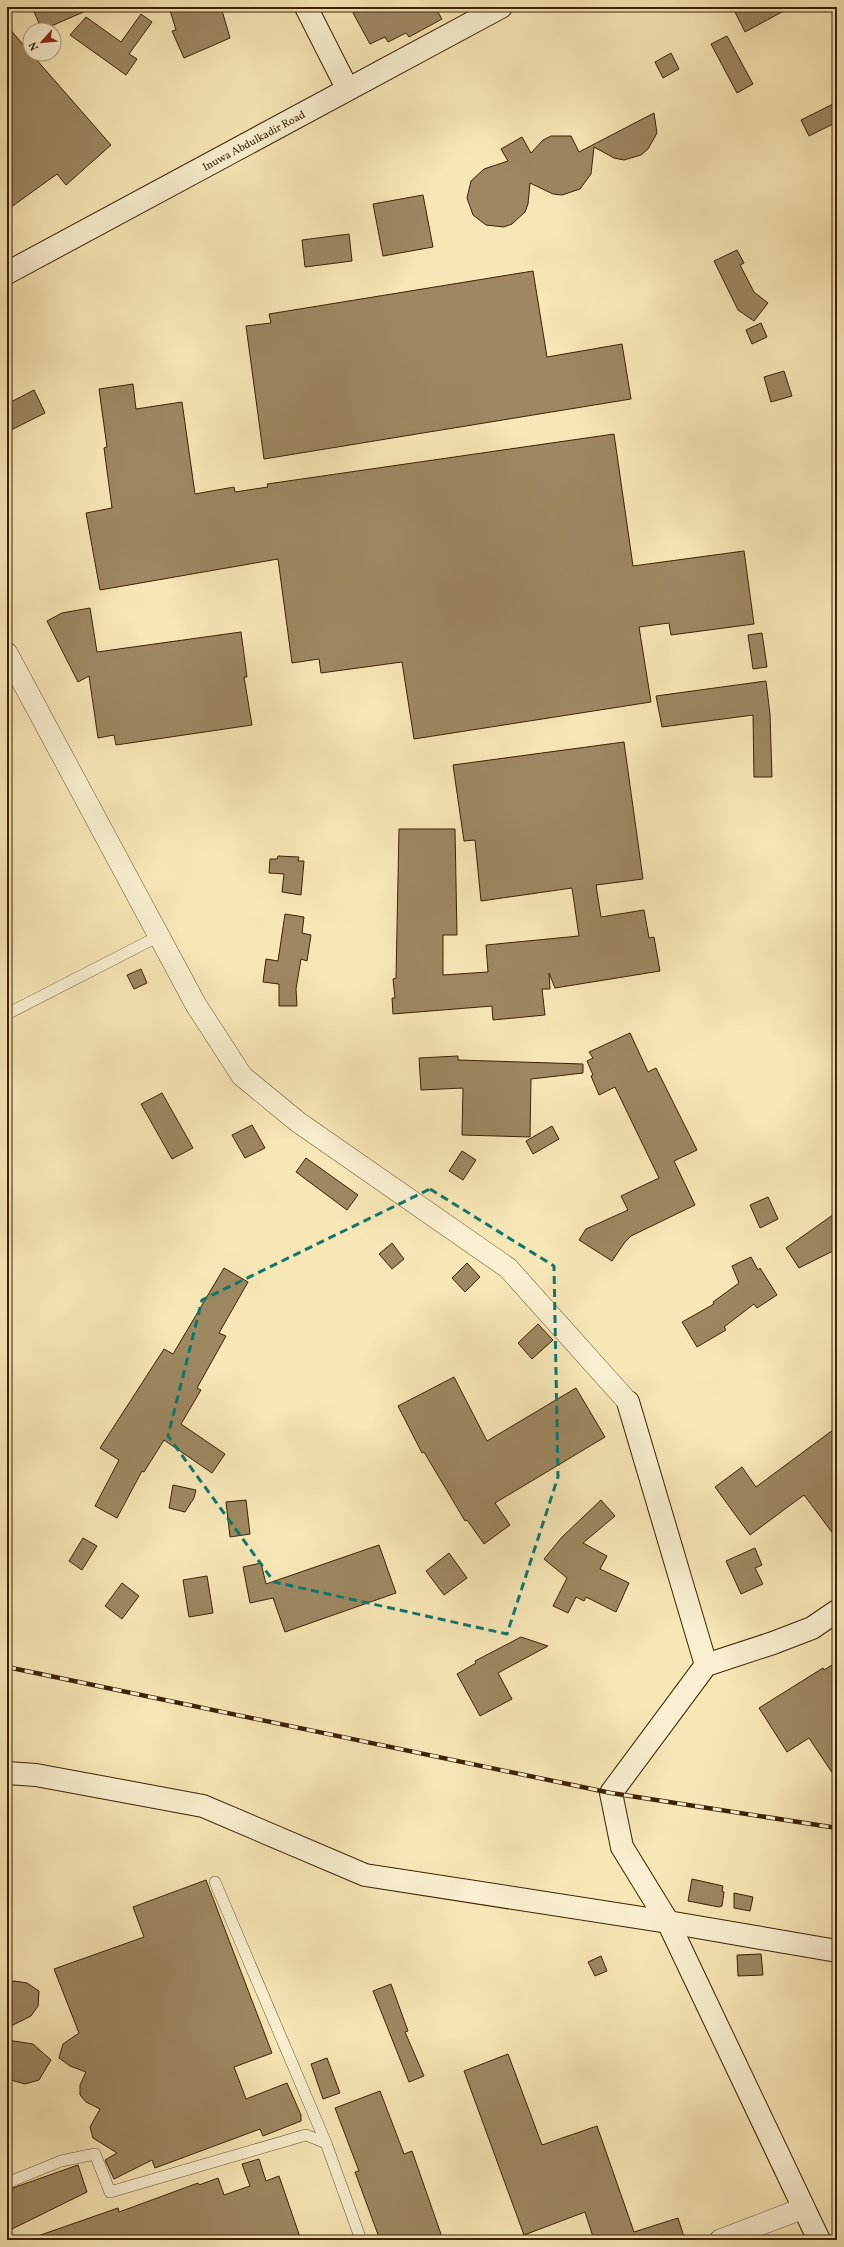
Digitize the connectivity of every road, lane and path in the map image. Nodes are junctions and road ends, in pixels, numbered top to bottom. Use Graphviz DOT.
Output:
graph roads {
  1 [pos="501,7"];
  2 [pos="307,8"];
  3 [pos="347,88"];
  4 [pos="7,273"];
  5 [pos="7,653"];
  6 [pos="159,936"];
  7 [pos="7,1014"];
  8 [pos="628,1402"];
  9 [pos="837,1611"];
  10 [pos="706,1665"];
  11 [pos="7,1772"];
  12 [pos="215,1882"];
  13 [pos="668,1922"];
  14 [pos="837,1951"];
  15 [pos="326,2143"];
  16 [pos="7,2183"];
  17 [pos="804,2208"];
  18 [pos="361,2240"];
  19 [pos="720,2240"];
  20 [pos="819,2240"];
  1 -- 3 [label="street, Inuwa Abdulkadir Road"];
  2 -- 3 [label="street"];
  3 -- 4 [label="street, Inuwa Abdulkadir Road"];
  5 -- 6 [label="street"];
  6 -- 7 [label="lane"];
  6 -- 8 [label="street"];
  8 -- 10 [label="street"];
  9 -- 10 [label="street"];
  10 -- 13 [label="street"];
  11 -- 13 [label="street"];
  12 -- 15 [label="lane"];
  13 -- 14 [label="street"];
  13 -- 17 [label="street"];
  15 -- 16 [label="lane"];
  15 -- 18 [label="lane"];
  17 -- 19 [label="street"];
  17 -- 20 [label="street"];
}
